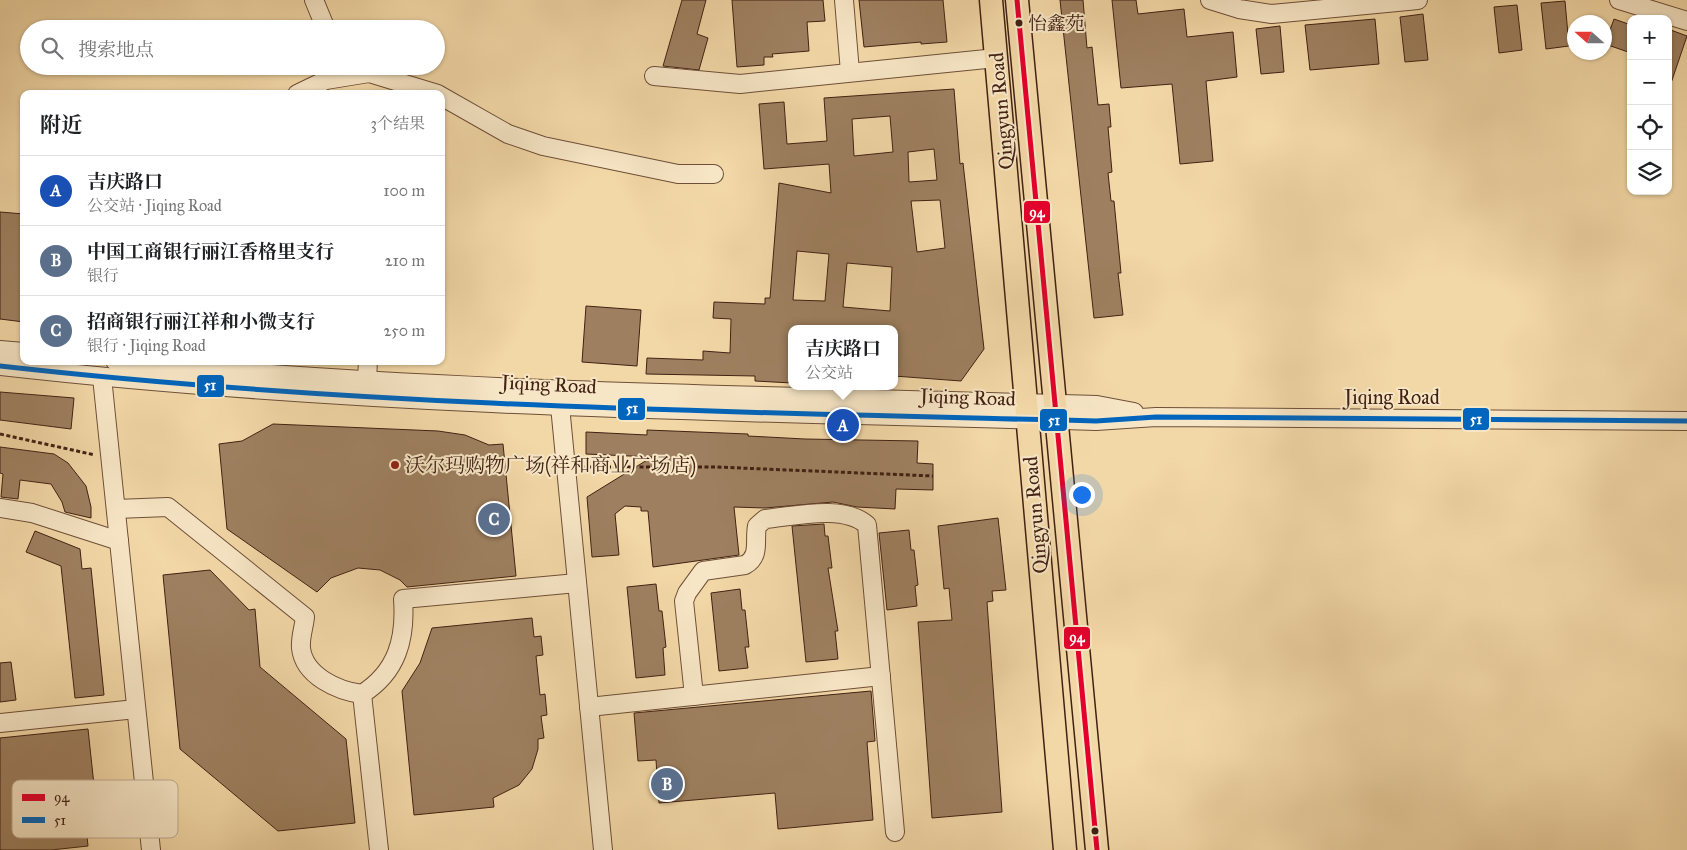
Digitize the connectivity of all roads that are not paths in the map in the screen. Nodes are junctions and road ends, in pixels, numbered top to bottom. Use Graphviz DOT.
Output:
graph roads {
  1 [pos="314,0"];
  2 [pos="844,0"];
  3 [pos="991,0"];
  4 [pos="1017,0"];
  5 [pos="1210,0"];
  6 [pos="1418,0"];
  7 [pos="1619,0"];
  8 [pos="322,20"];
  9 [pos="1687,21"];
  10 [pos="996,58"];
  11 [pos="850,72"];
  12 [pos="337,75"];
  13 [pos="372,75"];
  14 [pos="654,76"];
  15 [pos="393,87"];
  16 [pos="305,90"];
  17 [pos="412,90"];
  18 [pos="445,98"];
  19 [pos="714,174"];
  20 [pos="0,350"];
  21 [pos="20,352"];
  22 [pos="205,365"];
  23 [pos="368,365"];
  24 [pos="0,366"];
  25 [pos="233,366"];
  26 [pos="102,377"];
  27 [pos="367,379"];
  28 [pos="560,406"];
  29 [pos="1027,411"];
  30 [pos="1056,412"];
  31 [pos="1687,421"];
  32 [pos="0,508"];
  33 [pos="116,509"];
  34 [pos="119,541"];
  35 [pos="577,582"];
  36 [pos="881,676"];
  37 [pos="362,694"];
  38 [pos="694,696"];
  39 [pos="589,706"];
  40 [pos="136,709"];
  41 [pos="0,723"];
  42 [pos="143,780"];
  43 [pos="895,832"];
  44 [pos="379,850"];
  45 [pos="603,850"];
  46 [pos="1065,850"];
  47 [pos="1097,850"];
  1 -- 8 [label="street"];
  2 -- 11 [label="street"];
  3 -- 10 [label="main road, Qingyun Road"];
  4 -- 30 [label="main road, Qingyun Road"];
  5 -- 6 [label="street"];
  7 -- 9 [label="street"];
  10 -- 11 [label="street"];
  10 -- 29 [label="main road, Qingyun Road"];
  11 -- 14 [label="street"];
  12 -- 16 [label="street"];
  13 -- 15 [label="street"];
  15 -- 17 [label="street"];
  18 -- 19 [label="street"];
  20 -- 21 [label="street"];
  22 -- 25 [label="street, Jiqing Road"];
  23 -- 27 [label="street"];
  24 -- 26 [label="street, Jiqing Road"];
  25 -- 27 [label="street, Jiqing Road"];
  26 -- 28 [label="street, Jiqing Road"];
  26 -- 33 [label="street"];
  27 -- 29 [label="street, Jiqing Road"];
  28 -- 29 [label="street, Jiqing Road"];
  28 -- 35 [label="street"];
  29 -- 30 [label="street, Jiqing Road"];
  29 -- 46 [label="main road, Qingyun Road"];
  30 -- 31 [label="street, Jiqing Road"];
  30 -- 47 [label="main road, Qingyun Road"];
  32 -- 34 [label="street"];
  33 -- 34 [label="street"];
  33 -- 37 [label="street"];
  34 -- 40 [label="street"];
  35 -- 37 [label="street"];
  35 -- 39 [label="street"];
  36 -- 38 [label="street"];
  36 -- 38 [label="street"];
  36 -- 43 [label="street"];
  37 -- 44 [label="street"];
  38 -- 39 [label="street"];
  39 -- 45 [label="street"];
  40 -- 41 [label="street"];
  40 -- 42 [label="street"];
}
